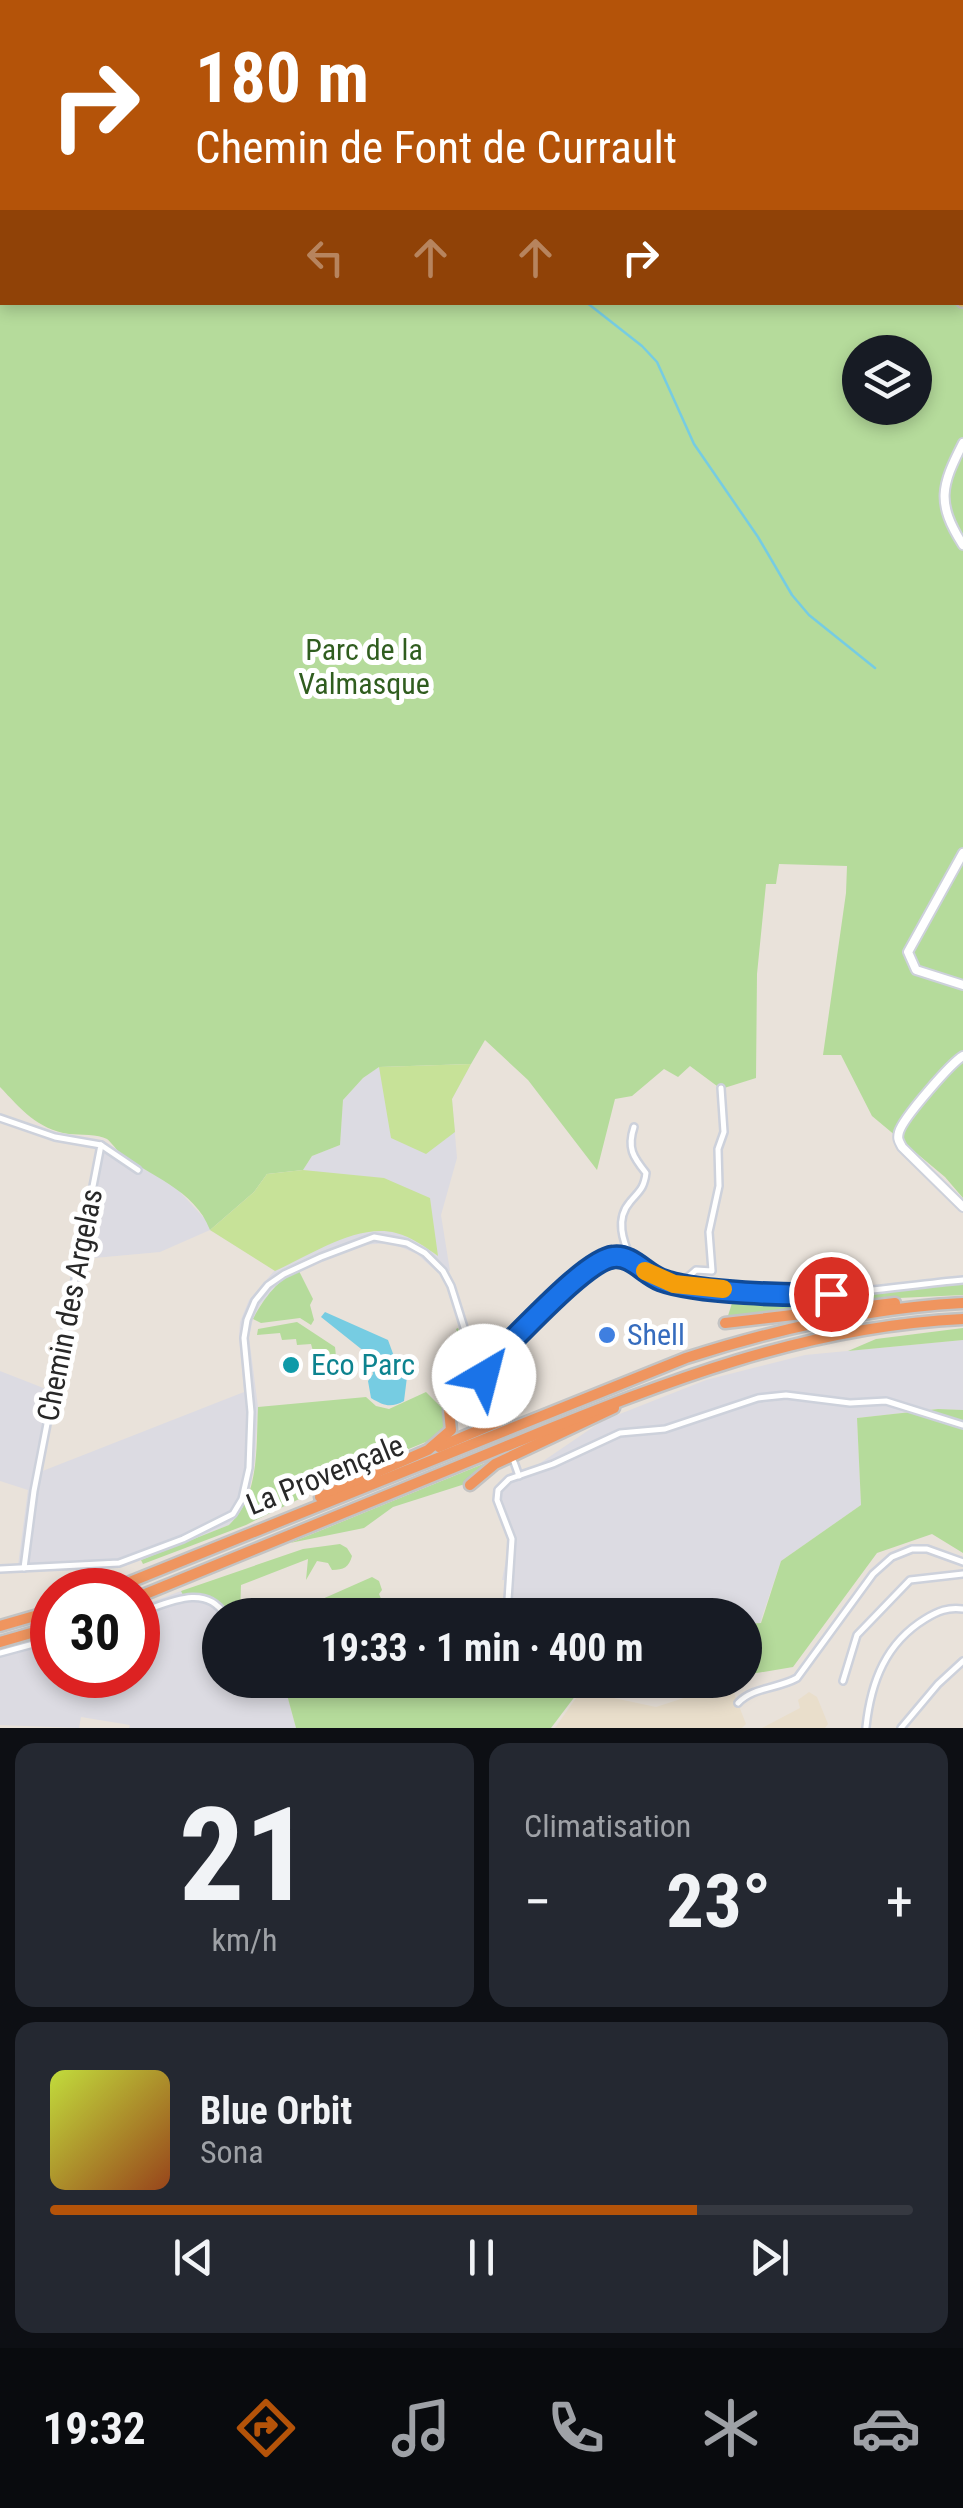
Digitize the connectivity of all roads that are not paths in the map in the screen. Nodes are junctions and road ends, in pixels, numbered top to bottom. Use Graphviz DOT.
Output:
graph roads {
  1 [pos="963,443"];
  2 [pos="963,545"];
  3 [pos="963,854"];
  4 [pos="963,985"];
  5 [pos="963,1056"];
  6 [pos="721,1088"];
  7 [pos="0,1118"];
  8 [pos="634,1128"];
  9 [pos="101,1145"];
  10 [pos="138,1170"];
  11 [pos="963,1207"];
  12 [pos="632,1262"];
  13 [pos="963,1280"];
  14 [pos="687,1286"];
  15 [pos="963,1303"];
  16 [pos="930,1305"];
  17 [pos="963,1319"];
  18 [pos="726,1323"];
  19 [pos="488,1350"];
  20 [pos="658,1385"];
  21 [pos="449,1410"];
  22 [pos="495,1418"];
  23 [pos="963,1425"];
  24 [pos="428,1450"];
  25 [pos="514,1462"];
  26 [pos="519,1476"];
  27 [pos="470,1485"];
  28 [pos="246,1534"];
  29 [pos="963,1562"];
  30 [pos="24,1568"];
  31 [pos="0,1569"];
  32 [pos="160,1569"];
  33 [pos="963,1574"];
  34 [pos="202,1578"];
  35 [pos="160,1587"];
  36 [pos="160,1589"];
  37 [pos="204,1598"];
  38 [pos="508,1598"];
  39 [pos="160,1608"];
  40 [pos="963,1609"];
  41 [pos="30,1617"];
  42 [pos="0,1626"];
  43 [pos="30,1633"];
  44 [pos="0,1642"];
  45 [pos="30,1645"];
  46 [pos="0,1653"];
  47 [pos="963,1661"];
  48 [pos="842,1681"];
  49 [pos="738,1703"];
  50 [pos="865,1728"];
  51 [pos="901,1728"];
  1 -- 2 [label="main road"];
  3 -- 4 [label="main road"];
  5 -- 11 [label="main road"];
  6 -- 14 [label="street"];
  7 -- 9 [label="street, Chemin des Argelas"];
  8 -- 12 [label="street"];
  9 -- 10 [label="street"];
  9 -- 30 [label="street, Chemin des Argelas"];
  12 -- 14 [label="street"];
  12 -- 19 [label="street"];
  13 -- 14 [label="street"];
  15 -- 16 [label="highway, La Provençale"];
  16 -- 18 [label="highway"];
  16 -- 28 [label="highway, La Provençale"];
  17 -- 20 [label="highway, La Provençale"];
  19 -- 22 [label="street"];
  19 -- 30 [label="street"];
  20 -- 27 [label="highway"];
  20 -- 35 [label="highway, La Provençale"];
  21 -- 24 [label="highway"];
  22 -- 24 [label="highway"];
  23 -- 26 [label="street"];
  24 -- 28 [label="highway"];
  25 -- 26 [label="street"];
  26 -- 38 [label="street"];
  28 -- 32 [label="highway, La Provençale"];
  29 -- 49 [label="street"];
  30 -- 31 [label="street"];
  33 -- 48 [label="street"];
  34 -- 36 [label="highway"];
  37 -- 39 [label="street"];
  40 -- 50 [label="street"];
  41 -- 42 [label="highway"];
  43 -- 44 [label="highway"];
  45 -- 46 [label="street"];
  47 -- 51 [label="street"];
}
